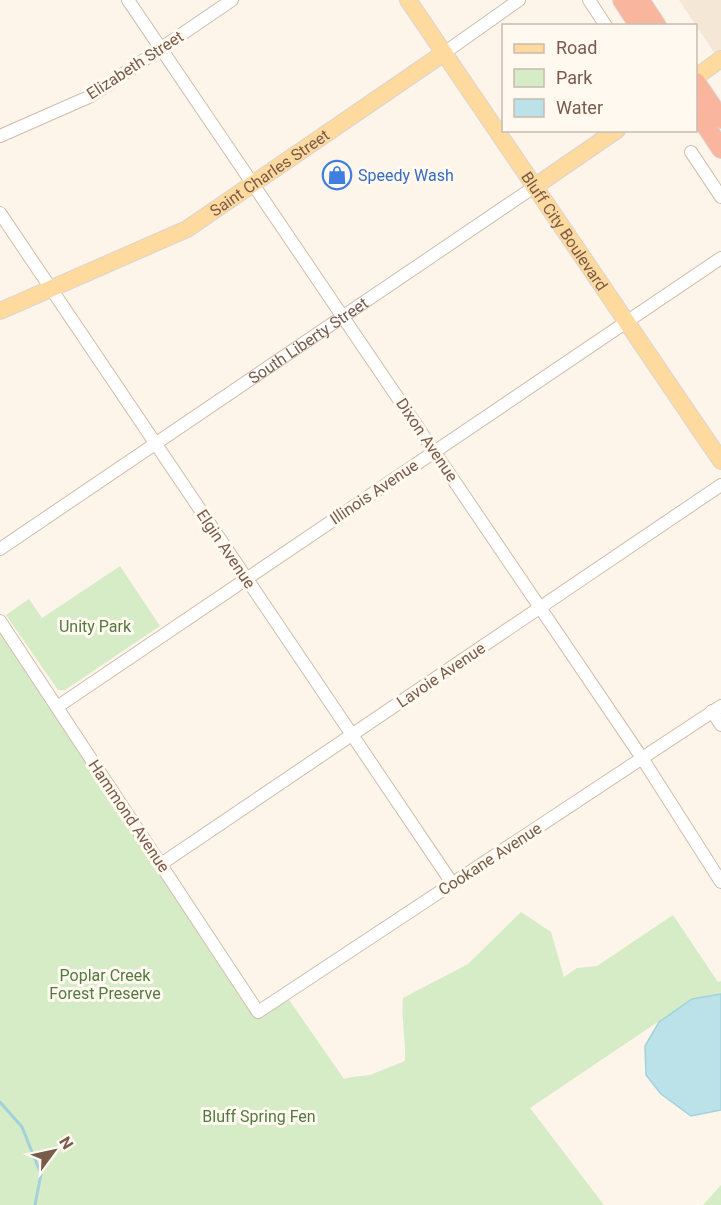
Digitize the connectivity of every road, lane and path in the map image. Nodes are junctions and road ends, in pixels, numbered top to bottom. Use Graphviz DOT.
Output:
graph roads {
  1 [pos="129,0"];
  2 [pos="232,0"];
  3 [pos="408,0"];
  4 [pos="519,0"];
  5 [pos="589,0"];
  6 [pos="621,0"];
  7 [pos="640,0"];
  8 [pos="605,24"];
  9 [pos="638,24"];
  10 [pos="656,24"];
  11 [pos="162,49"];
  12 [pos="444,53"];
  13 [pos="721,59"];
  14 [pos="697,76"];
  15 [pos="697,85"];
  16 [pos="707,113"];
  17 [pos="614,132"];
  18 [pos="0,136"];
  19 [pos="721,148"];
  20 [pos="692,152"];
  21 [pos="252,184"];
  22 [pos="534,187"];
  23 [pos="721,197"];
  24 [pos="0,213"];
  25 [pos="721,258"];
  26 [pos="50,288"];
  27 [pos="0,311"];
  28 [pos="343,317"];
  29 [pos="626,321"];
  30 [pos="155,444"];
  31 [pos="435,451"];
  32 [pos="721,461"];
  33 [pos="721,485"];
  34 [pos="0,549"];
  35 [pos="246,578"];
  36 [pos="540,608"];
  37 [pos="0,621"];
  38 [pos="57,707"];
  39 [pos="717,709"];
  40 [pos="721,724"];
  41 [pos="352,735"];
  42 [pos="642,758"];
  43 [pos="161,864"];
  44 [pos="721,882"];
  45 [pos="452,883"];
  46 [pos="258,1012"];
  1 -- 11 [label="street, Dixon Avenue"];
  2 -- 11 [label="street, Elizabeth Street"];
  3 -- 12 [label="main road, Bluff City Boulevard"];
  4 -- 12 [label="street, Saint Charles Street"];
  5 -- 8 [label="street"];
  6 -- 9 [label="highway"];
  7 -- 10 [label="highway"];
  11 -- 18 [label="street, Elizabeth Street"];
  11 -- 21 [label="street, Dixon Avenue"];
  12 -- 21 [label="main road, Saint Charles Street"];
  12 -- 22 [label="main road, Bluff City Boulevard"];
  13 -- 14 [label="main road"];
  15 -- 16 [label="highway"];
  16 -- 19 [label="highway"];
  17 -- 22 [label="main road, South Liberty Street"];
  20 -- 23 [label="street"];
  21 -- 26 [label="main road, Saint Charles Street"];
  21 -- 28 [label="street, Dixon Avenue"];
  22 -- 28 [label="street, South Liberty Street"];
  22 -- 29 [label="main road, Bluff City Boulevard"];
  24 -- 26 [label="street, Elgin Avenue"];
  25 -- 29 [label="street, Illinois Avenue"];
  26 -- 27 [label="main road, Saint Charles Street"];
  26 -- 30 [label="street, Elgin Avenue"];
  28 -- 30 [label="street, South Liberty Street"];
  28 -- 31 [label="street, Dixon Avenue"];
  29 -- 31 [label="street, Illinois Avenue"];
  29 -- 32 [label="main road, Bluff City Boulevard"];
  30 -- 34 [label="street, South Liberty Street"];
  30 -- 35 [label="street, Elgin Avenue"];
  31 -- 35 [label="street, Illinois Avenue"];
  31 -- 36 [label="street, Dixon Avenue"];
  33 -- 36 [label="street, Lavoie Avenue"];
  35 -- 38 [label="street, Illinois Avenue"];
  35 -- 41 [label="street, Elgin Avenue"];
  36 -- 41 [label="street, Lavoie Avenue"];
  36 -- 42 [label="street, Dixon Avenue"];
  37 -- 38 [label="street, Hammond Avenue"];
  38 -- 43 [label="street, Hammond Avenue"];
  39 -- 40 [label="street"];
  39 -- 42 [label="street, Cookane Avenue"];
  41 -- 43 [label="street, Lavoie Avenue"];
  41 -- 45 [label="street, Elgin Avenue"];
  42 -- 44 [label="street, Dixon Avenue"];
  42 -- 45 [label="street, Cookane Avenue"];
  43 -- 46 [label="street, Hammond Avenue"];
  45 -- 46 [label="street, Cookane Avenue"];
}
